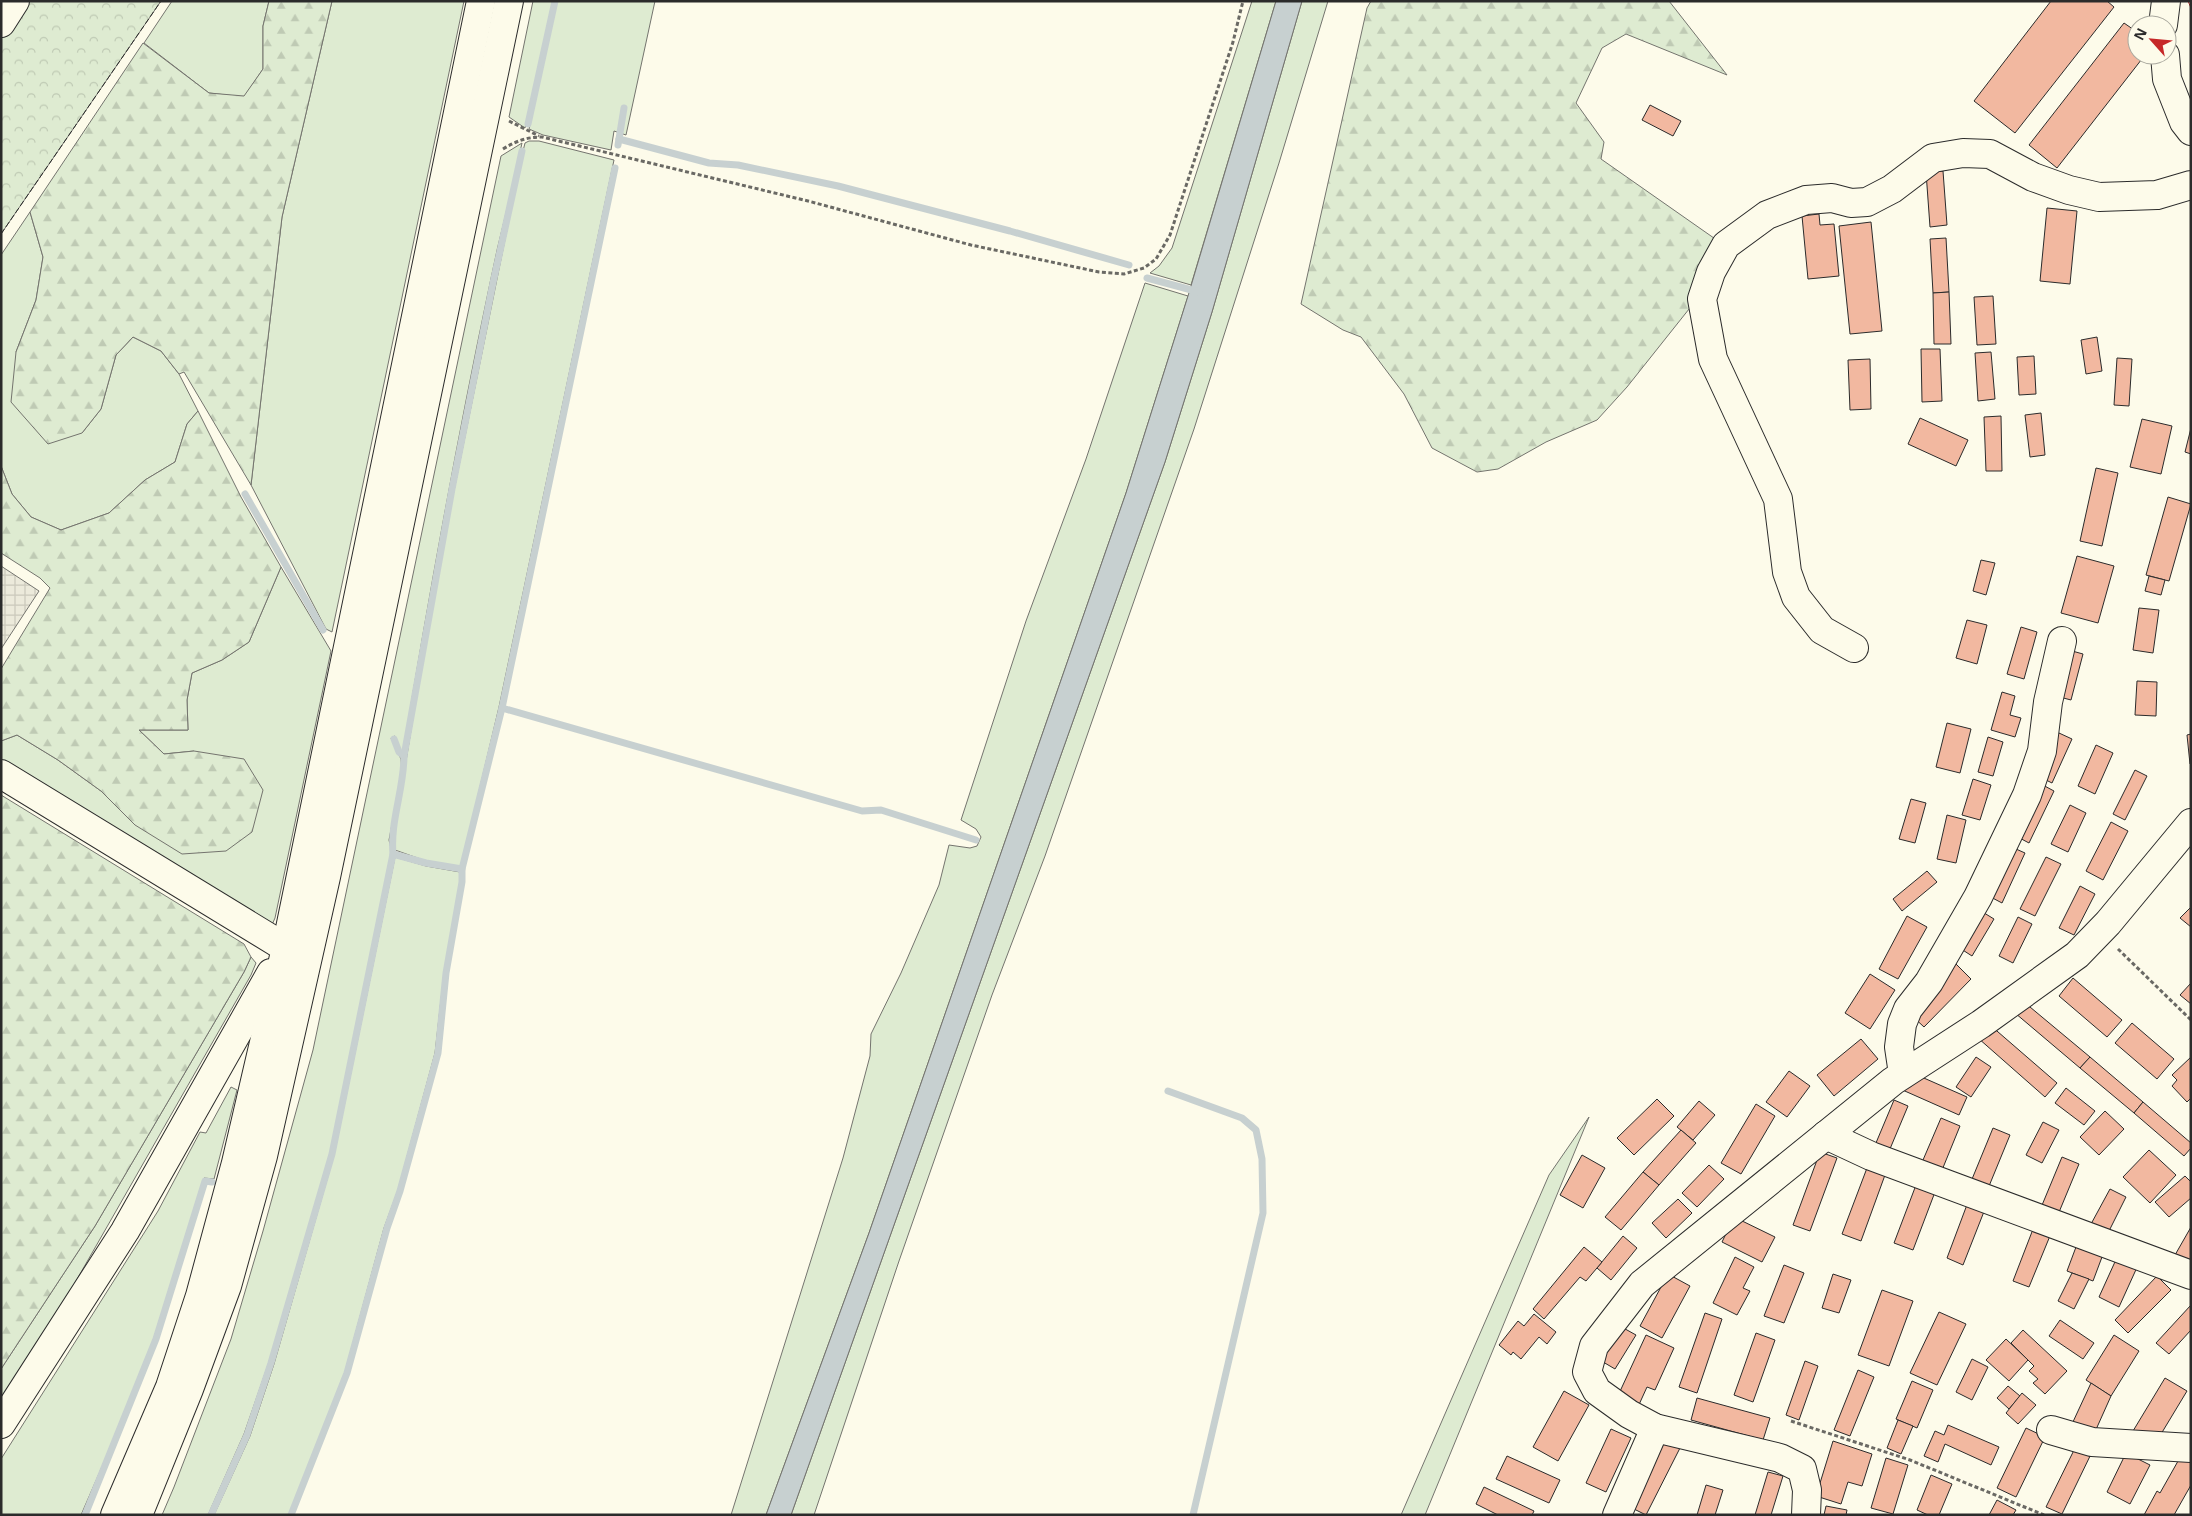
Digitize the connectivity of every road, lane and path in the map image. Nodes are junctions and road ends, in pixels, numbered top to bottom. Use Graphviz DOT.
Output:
graph roads {
  1 [pos="14,1"];
  2 [pos="481,1"];
  3 [pos="508,1"];
  4 [pos="1243,1"];
  5 [pos="2166,1"];
  6 [pos="2164,15"];
  7 [pos="1,23"];
  8 [pos="2165,65"];
  9 [pos="487,104"];
  10 [pos="2191,131"];
  11 [pos="542,137"];
  12 [pos="474,165"];
  13 [pos="2191,185"];
  14 [pos="2062,641"];
  15 [pos="1854,648"];
  16 [pos="1,774"];
  17 [pos="2191,823"];
  18 [pos="2101,931"];
  19 [pos="286,948"];
  20 [pos="2191,1020"];
  21 [pos="1902,1074"];
  22 [pos="1826,1135"];
  23 [pos="2191,1276"];
  24 [pos="1792,1421"];
  25 [pos="1,1424"];
  26 [pos="1655,1428"];
  27 [pos="2051,1430"];
  28 [pos="2191,1448"];
  29 [pos="116,1515"];
  30 [pos="138,1515"];
  31 [pos="1617,1515"];
  32 [pos="1806,1515"];
  33 [pos="2044,1515"];
  1 -- 7 [label="main road"];
  2 -- 19 [label="main road"];
  3 -- 9 [label="main road"];
  4 -- 11 [label="path"];
  5 -- 6 [label="main road"];
  8 -- 10 [label="main road"];
  9 -- 11 [label="path"];
  9 -- 12 [label="main road"];
  11 -- 12 [label="path"];
  12 -- 30 [label="main road"];
  13 -- 15 [label="main road"];
  14 -- 21 [label="main road"];
  16 -- 19 [label="main road"];
  17 -- 18 [label="main road"];
  18 -- 20 [label="path"];
  18 -- 21 [label="main road"];
  19 -- 25 [label="main road"];
  19 -- 29 [label="main road"];
  21 -- 22 [label="main road"];
  22 -- 23 [label="main road"];
  22 -- 26 [label="main road"];
  24 -- 33 [label="path"];
  26 -- 31 [label="main road"];
  26 -- 32 [label="main road"];
  27 -- 28 [label="main road"];
}
